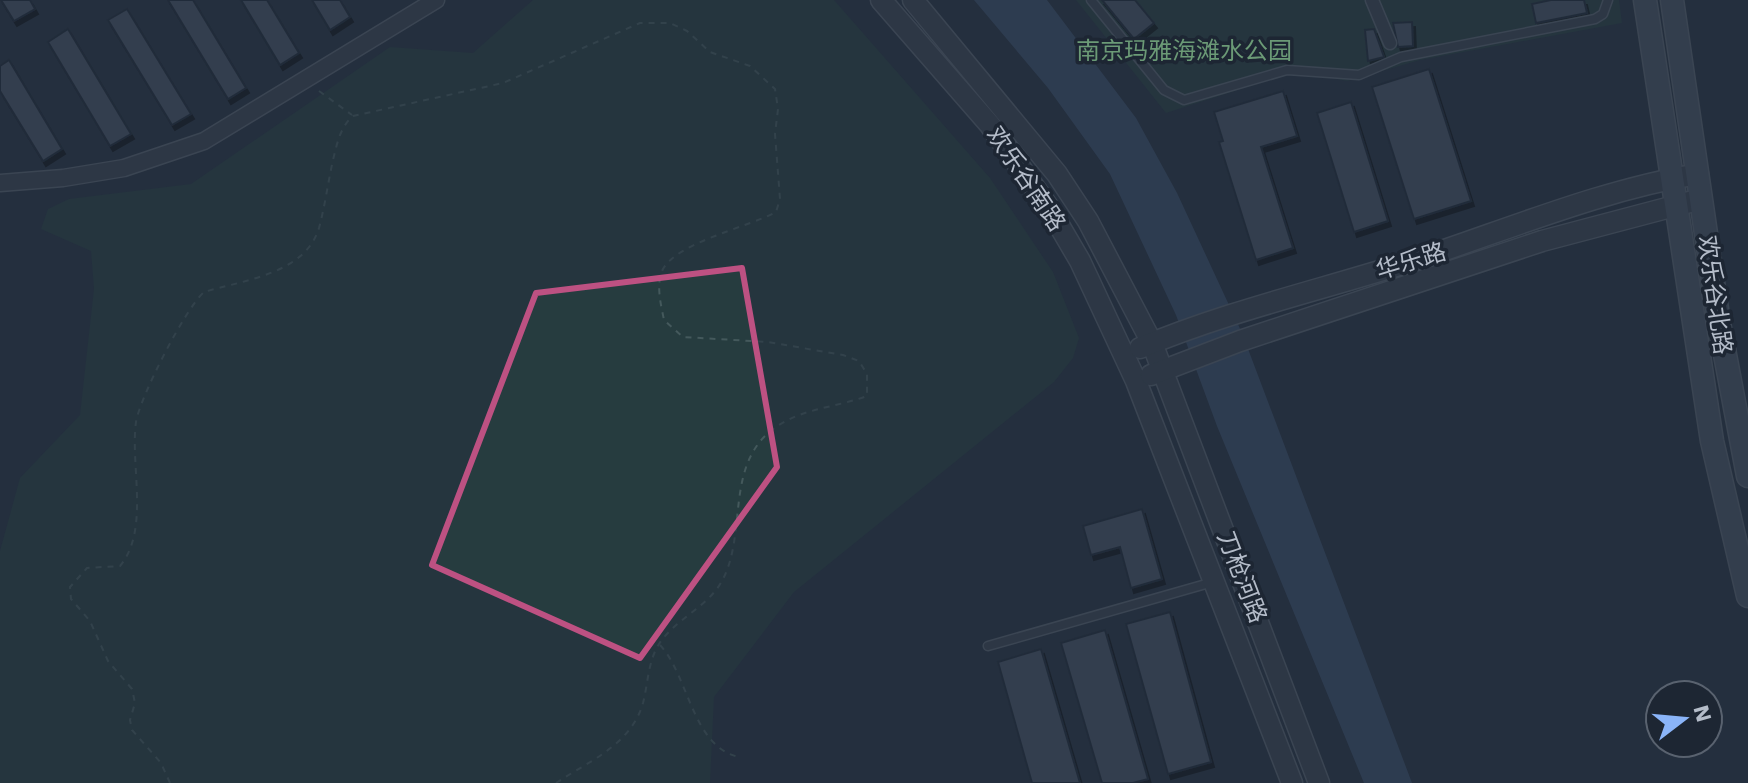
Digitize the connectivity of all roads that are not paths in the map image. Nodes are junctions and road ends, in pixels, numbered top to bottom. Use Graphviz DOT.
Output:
graph roads {
  1 [pos="436,0"];
  2 [pos="881,0"];
  3 [pos="913,0"];
  4 [pos="1091,0"];
  5 [pos="1372,0"];
  6 [pos="1608,0"];
  7 [pos="1672,1"];
  8 [pos="1645,3"];
  9 [pos="1390,43"];
  10 [pos="1698,174"];
  11 [pos="1672,178"];
  12 [pos="0,183"];
  13 [pos="1701,199"];
  14 [pos="1676,204"];
  15 [pos="1719,323"];
  16 [pos="1693,329"];
  17 [pos="1152,343"];
  18 [pos="1125,355"];
  19 [pos="1162,371"];
  20 [pos="1136,381"];
  21 [pos="1748,476"];
  22 [pos="1203,477"];
  23 [pos="1177,488"];
  24 [pos="1214,581"];
  25 [pos="1748,596"];
  26 [pos="988,646"];
  27 [pos="1292,783"];
  28 [pos="1319,783"];
  1 -- 12 [label="street"];
  2 -- 18 [label="street, 欢乐谷南路"];
  3 -- 17 [label="street, 欢乐谷南路"];
  4 -- 6 [label="lane"];
  5 -- 9 [label="street"];
  7 -- 8 [label="main road"];
  7 -- 10 [label="main road, 欢乐谷北路"];
  8 -- 11 [label="main road, 欢乐谷北路"];
  10 -- 11 [label="street, 华乐路"];
  10 -- 13 [label="main road, 欢乐谷北路"];
  11 -- 14 [label="main road, 欢乐谷北路"];
  11 -- 17 [label="street, 华乐路"];
  13 -- 14 [label="street, 华乐路"];
  13 -- 15 [label="main road, 欢乐谷北路"];
  14 -- 16 [label="main road, 欢乐谷北路"];
  14 -- 19 [label="street, 华乐路"];
  15 -- 16 [label="main road"];
  15 -- 21 [label="main road, 欢乐谷北路"];
  16 -- 25 [label="main road, 欢乐谷北路"];
  17 -- 18 [label="street, 华乐路"];
  17 -- 19 [label="street, 欢乐谷南路"];
  18 -- 20 [label="street, 欢乐谷南路"];
  19 -- 20 [label="street, 华乐路"];
  19 -- 22 [label="street, 刀枪河路"];
  20 -- 23 [label="street, 刀枪河路"];
  22 -- 23 [label="street"];
  22 -- 28 [label="street, 刀枪河路"];
  23 -- 24 [label="street, 刀枪河路"];
  24 -- 26 [label="lane"];
  24 -- 27 [label="street, 刀枪河路"];
}
